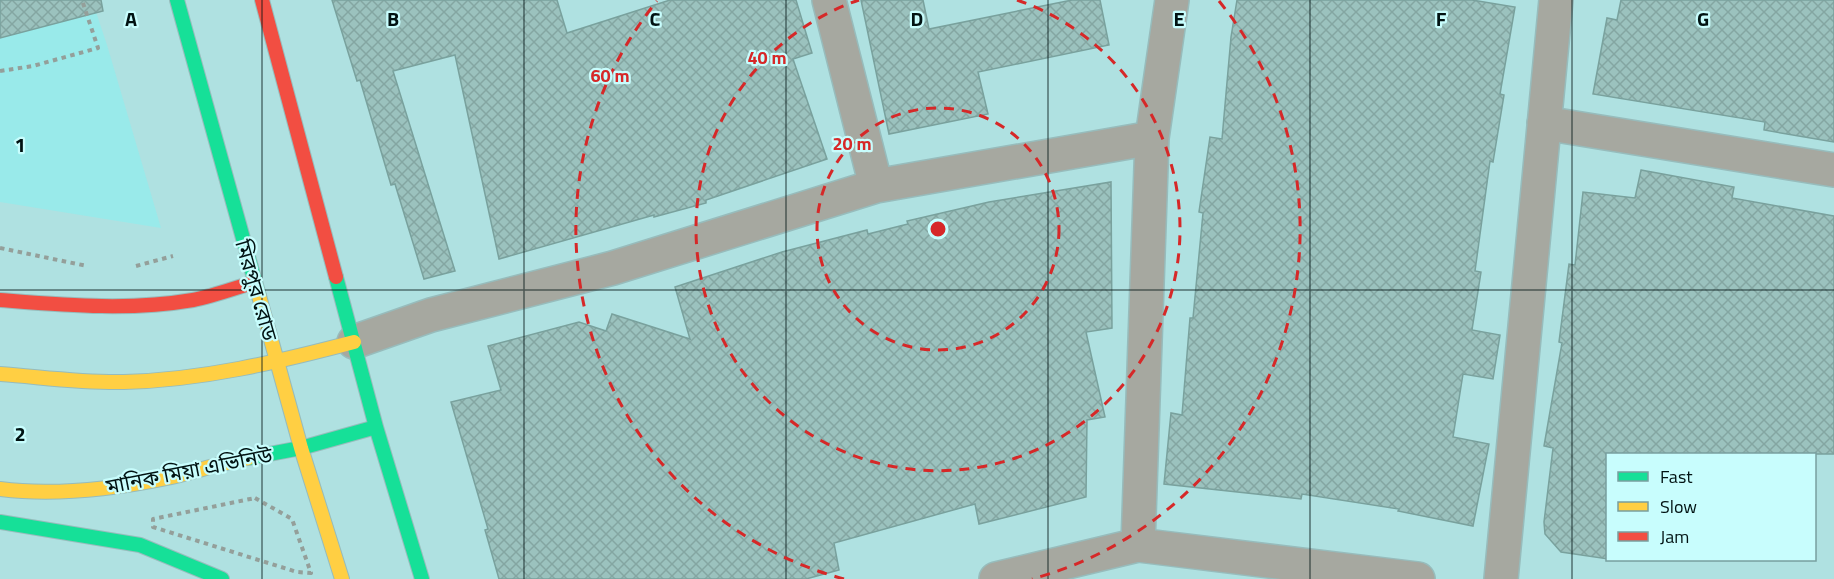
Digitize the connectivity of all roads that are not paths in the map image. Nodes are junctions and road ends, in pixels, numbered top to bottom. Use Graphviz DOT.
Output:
graph roads {
  1 [pos="177,0"];
  2 [pos="262,0"];
  3 [pos="829,0"];
  4 [pos="1172,0"];
  5 [pos="1556,0"];
  6 [pos="1544,123"];
  7 [pos="1152,138"];
  8 [pos="1834,170"];
  9 [pos="876,186"];
  10 [pos="255,282"];
  11 [pos="0,300"];
  12 [pos="354,342"];
  13 [pos="277,363"];
  14 [pos="0,374"];
  15 [pos="376,427"];
  16 [pos="301,448"];
  17 [pos="0,489"];
  18 [pos="0,522"];
  19 [pos="1138,545"];
  20 [pos="222,579"];
  21 [pos="342,579"];
  22 [pos="422,579"];
  23 [pos="996,579"];
  24 [pos="1418,579"];
  25 [pos="1501,579"];
  1 -- 10 [label="highway, মিরপুর রোড"];
  2 -- 12 [label="highway"];
  3 -- 9 [label="street"];
  4 -- 7 [label="street"];
  5 -- 6 [label="street"];
  6 -- 8 [label="street"];
  6 -- 25 [label="street"];
  7 -- 9 [label="street"];
  7 -- 19 [label="street"];
  9 -- 12 [label="street"];
  10 -- 11 [label="highway"];
  10 -- 13 [label="highway, মিরপুর রোড"];
  12 -- 13 [label="highway"];
  12 -- 15 [label="highway"];
  13 -- 14 [label="highway"];
  13 -- 16 [label="highway, মিরপুর রোড"];
  15 -- 16 [label="highway, মানিক মিয়া এভিনিউ"];
  15 -- 22 [label="highway"];
  16 -- 17 [label="highway, মানিক মিয়া এভিনিউ"];
  16 -- 21 [label="highway, মিরপুর রোড"];
  18 -- 20 [label="highway"];
  19 -- 23 [label="street"];
  19 -- 24 [label="street"];
}
